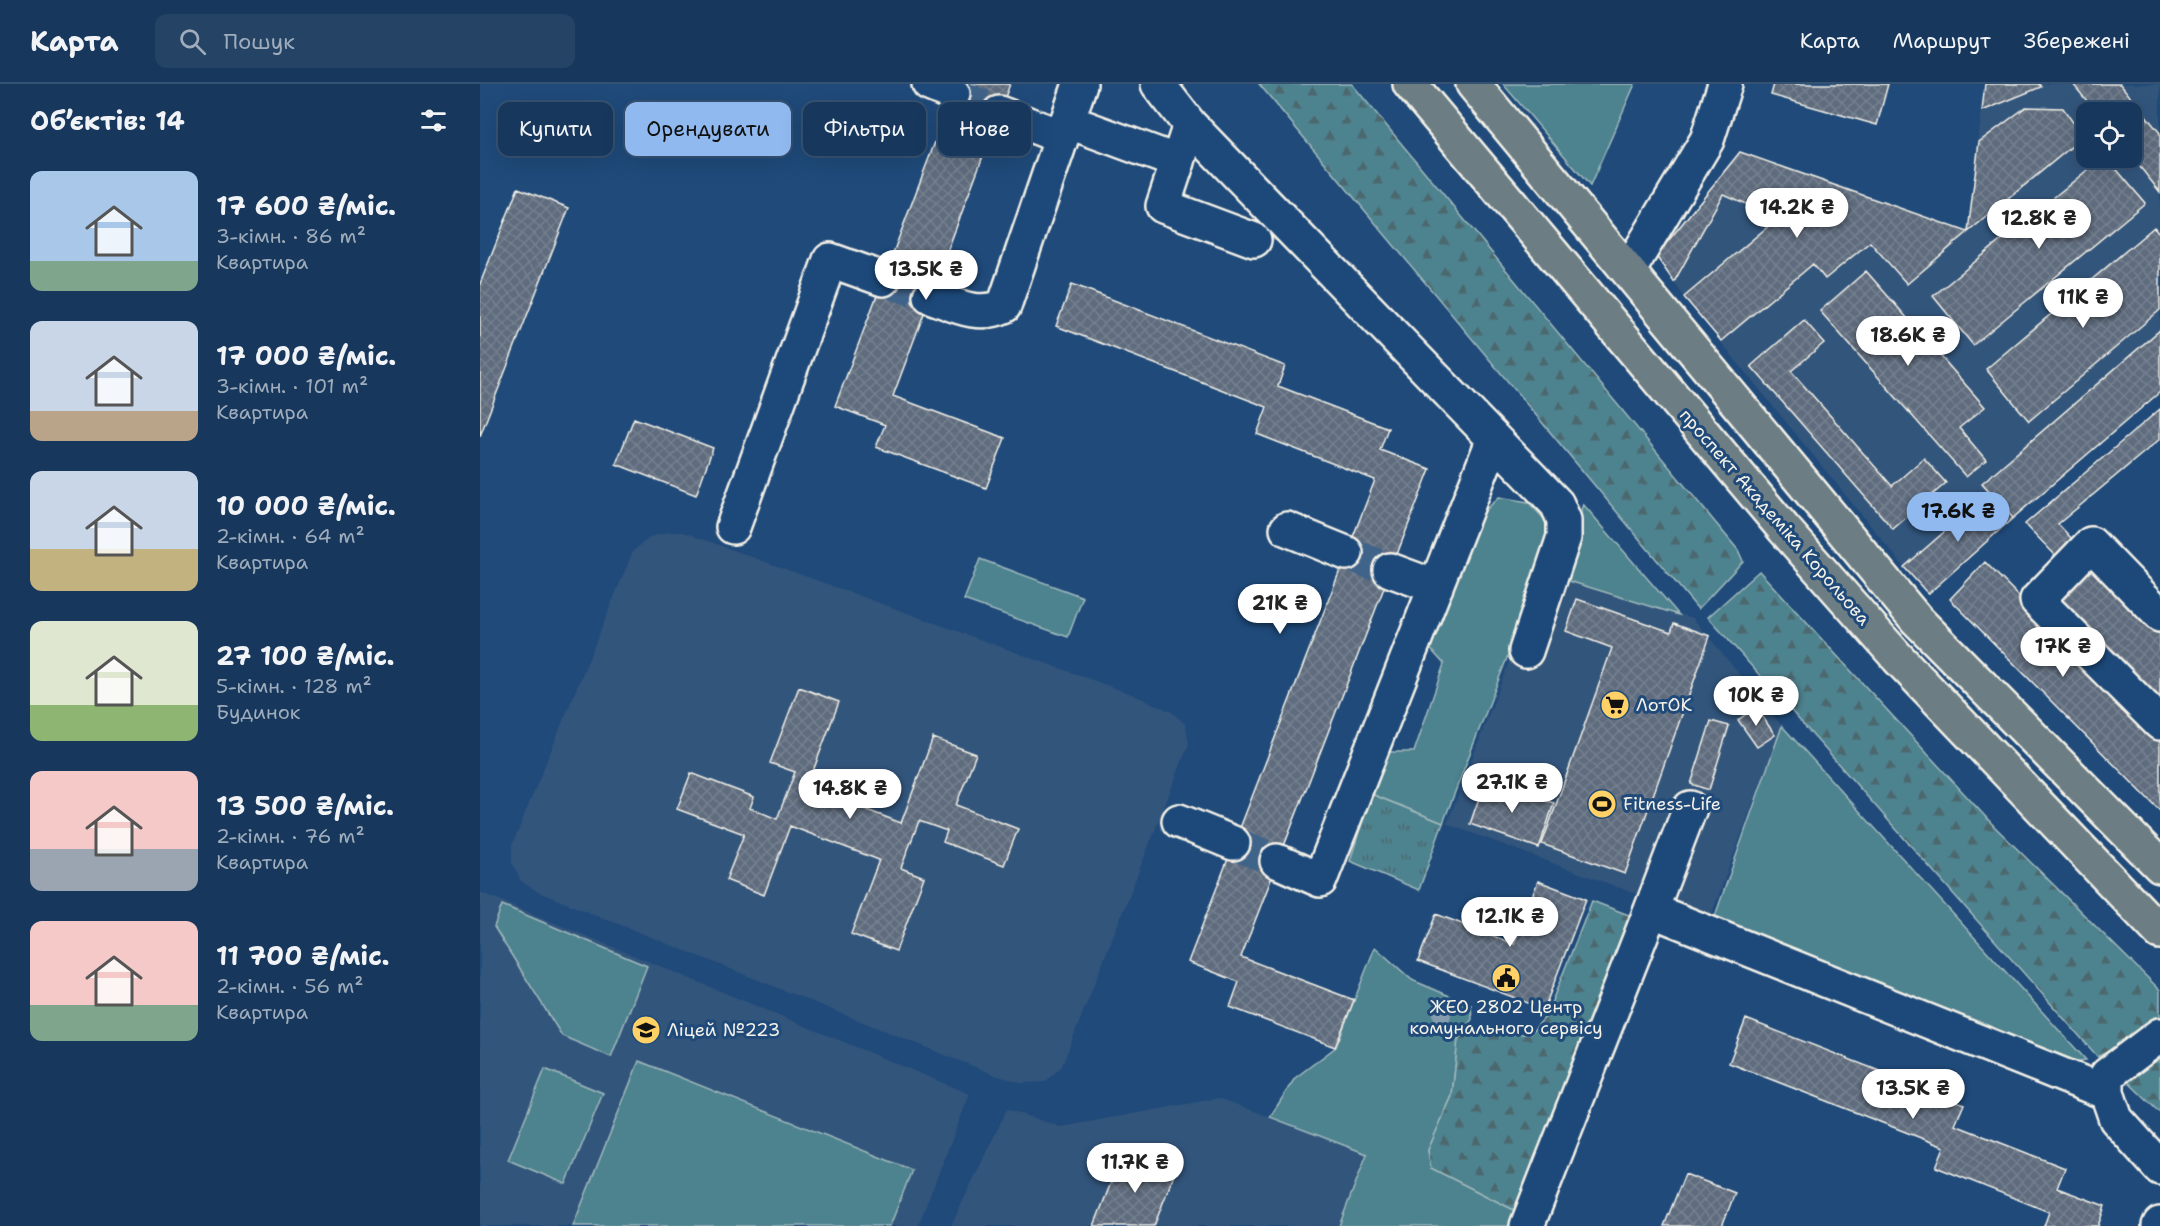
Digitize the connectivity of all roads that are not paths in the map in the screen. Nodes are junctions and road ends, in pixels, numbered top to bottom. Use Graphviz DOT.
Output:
graph roads {
  1 [pos="1080,84"];
  2 [pos="1158,84"];
  3 [pos="1410,84"];
  4 [pos="1473,84"];
  5 [pos="1725,84"];
  6 [pos="1031,121"];
  7 [pos="1191,126"];
  8 [pos="1064,129"];
  9 [pos="1178,162"];
  10 [pos="1254,240"];
  11 [pos="1629,270"];
  12 [pos="883,279"];
  13 [pos="930,296"];
  14 [pos="1493,441"];
  15 [pos="733,527"];
  16 [pos="1287,529"];
  17 [pos="1346,553"];
  18 [pos="1390,570"];
  19 [pos="1436,587"];
  20 [pos="2160,615"];
  21 [pos="1526,651"];
  22 [pos="2160,723"];
  23 [pos="1690,808"];
  24 [pos="1179,821"];
  25 [pos="1233,843"];
  26 [pos="1277,861"];
  27 [pos="2160,866"];
  28 [pos="1651,910"];
  29 [pos="2160,932"];
  30 [pos="2160,1035"];
  31 [pos="2107,1093"];
  32 [pos="2160,1168"];
  33 [pos="1527,1226"];
  1 -- 8 [label="street"];
  2 -- 7 [label="street"];
  3 -- 29 [label="main road, проспект Академіка Корольова"];
  4 -- 11 [label="main road"];
  5 -- 11 [label="street"];
  6 -- 8 [label="street"];
  7 -- 9 [label="street"];
  7 -- 14 [label="street"];
  8 -- 9 [label="street"];
  8 -- 13 [label="street"];
  9 -- 10 [label="street"];
  11 -- 27 [label="main road"];
  12 -- 15 [label="street"];
  14 -- 19 [label="street"];
  14 -- 21 [label="street"];
  16 -- 17 [label="street"];
  18 -- 19 [label="street"];
  19 -- 26 [label="street"];
  20 -- 22 [label="street"];
  23 -- 28 [label="street"];
  24 -- 25 [label="street"];
  28 -- 31 [label="street"];
  28 -- 33 [label="street"];
  30 -- 31 [label="street"];
  31 -- 32 [label="street"];
}
